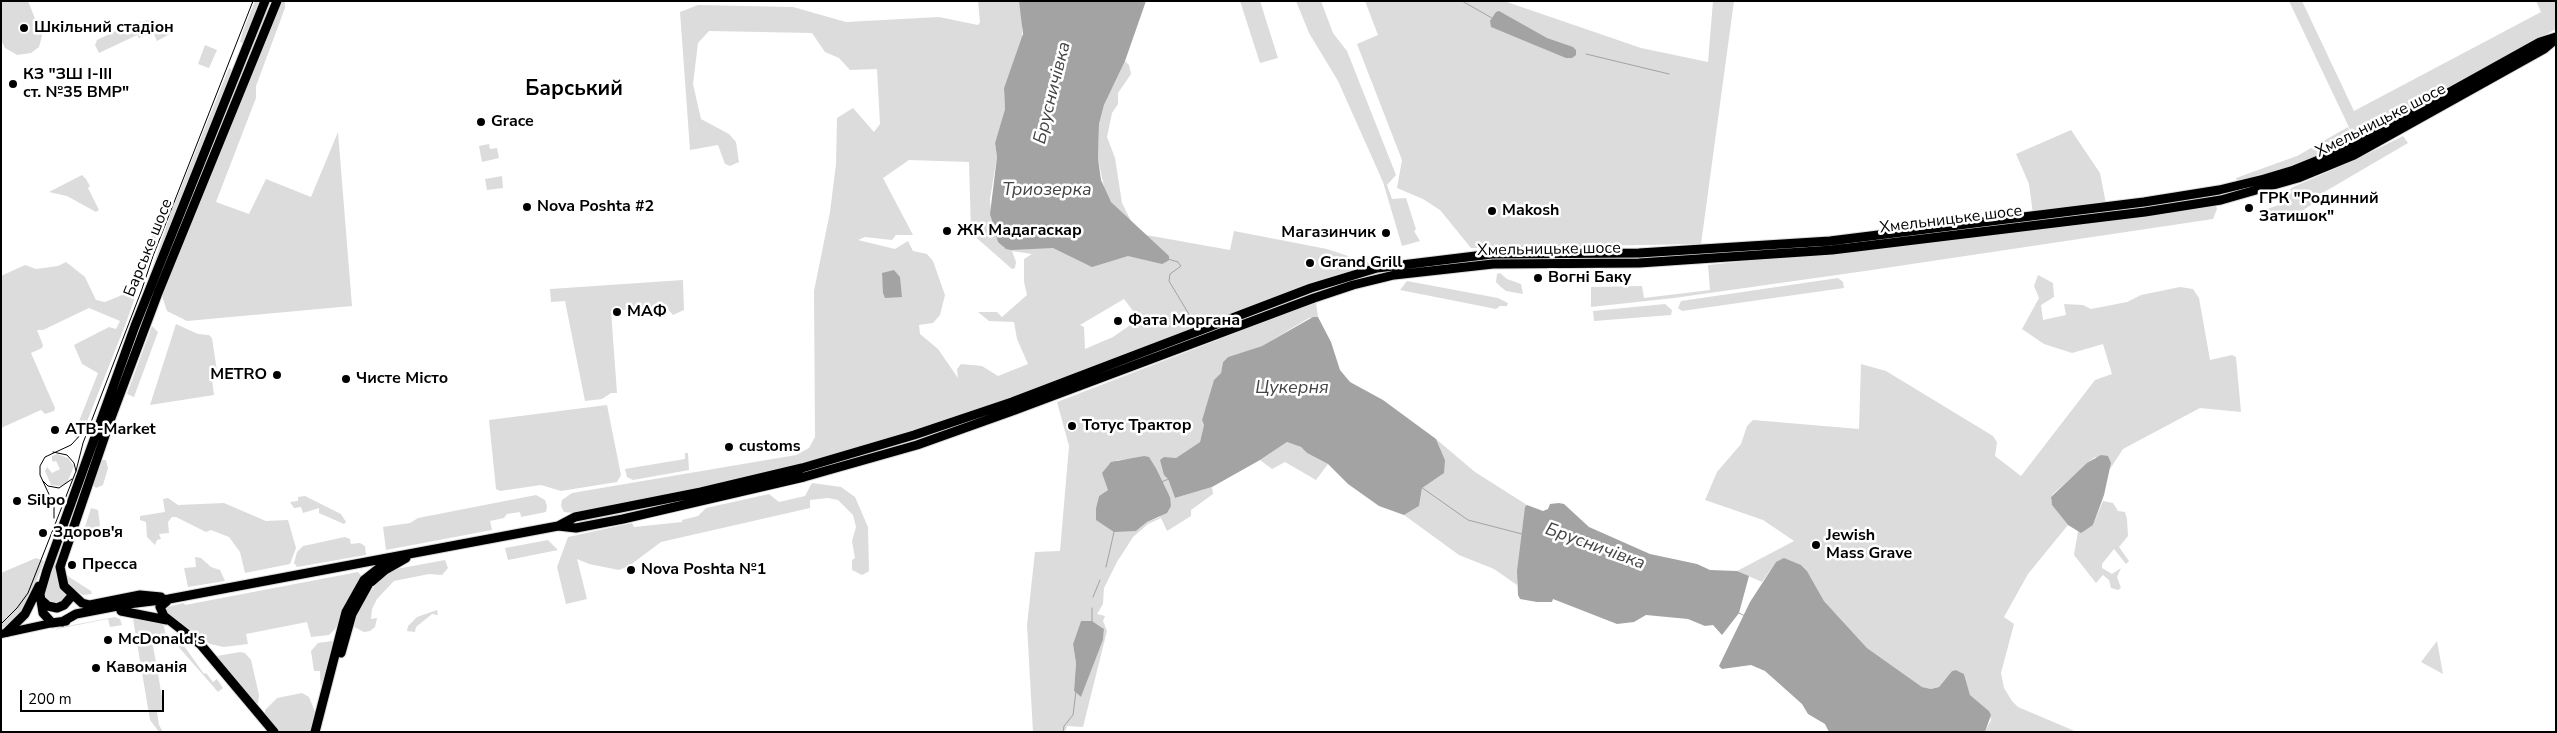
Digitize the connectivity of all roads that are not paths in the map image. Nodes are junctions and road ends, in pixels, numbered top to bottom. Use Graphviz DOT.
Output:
graph roads {
  1 [pos="265,1"];
  2 [pos="277,1"];
  3 [pos="2556,38"];
  4 [pos="240,62"];
  5 [pos="250,66"];
  6 [pos="2211,191"];
  7 [pos="2212,201"];
  8 [pos="1475,255"];
  9 [pos="1476,266"];
  10 [pos="1313,293"];
  11 [pos="415,554"];
  12 [pos="372,566"];
  13 [pos="47,570"];
  14 [pos="369,584"];
  15 [pos="69,595"];
  16 [pos="40,599"];
  17 [pos="169,599"];
  18 [pos="121,611"];
  19 [pos="170,621"];
  20 [pos="57,622"];
  21 [pos="4,633"];
  22 [pos="274,732"];
  23 [pos="315,732"];
  1 -- 4 [label="highway, Барське шосе"];
  2 -- 5 [label="highway"];
  3 -- 6 [label="highway, Хмельницьке шосе"];
  3 -- 7 [label="highway, Хмельницьке шосе"];
  4 -- 5 [label="highway"];
  4 -- 13 [label="highway, Барське шосе"];
  5 -- 15 [label="highway"];
  6 -- 7 [label="highway"];
  6 -- 8 [label="highway, Хмельницьке шосе"];
  7 -- 9 [label="highway, Хмельницьке шосе"];
  8 -- 9 [label="highway"];
  8 -- 10 [label="highway, Хмельницьке шосе"];
  9 -- 10 [label="highway, Хмельницьке шосе"];
  10 -- 11 [label="highway"];
  11 -- 12 [label="highway"];
  11 -- 14 [label="highway"];
  12 -- 14 [label="highway"];
  12 -- 17 [label="highway"];
  12 -- 23 [label="highway"];
  13 -- 16 [label="highway"];
  13 -- 21 [label="highway"];
  14 -- 23 [label="highway"];
  15 -- 16 [label="highway"];
  15 -- 17 [label="highway"];
  15 -- 20 [label="highway"];
  16 -- 20 [label="highway"];
  17 -- 18 [label="highway"];
  17 -- 19 [label="highway"];
  17 -- 20 [label="highway"];
  18 -- 19 [label="highway"];
  18 -- 20 [label="highway"];
  19 -- 22 [label="highway"];
  20 -- 21 [label="main road"];
}
